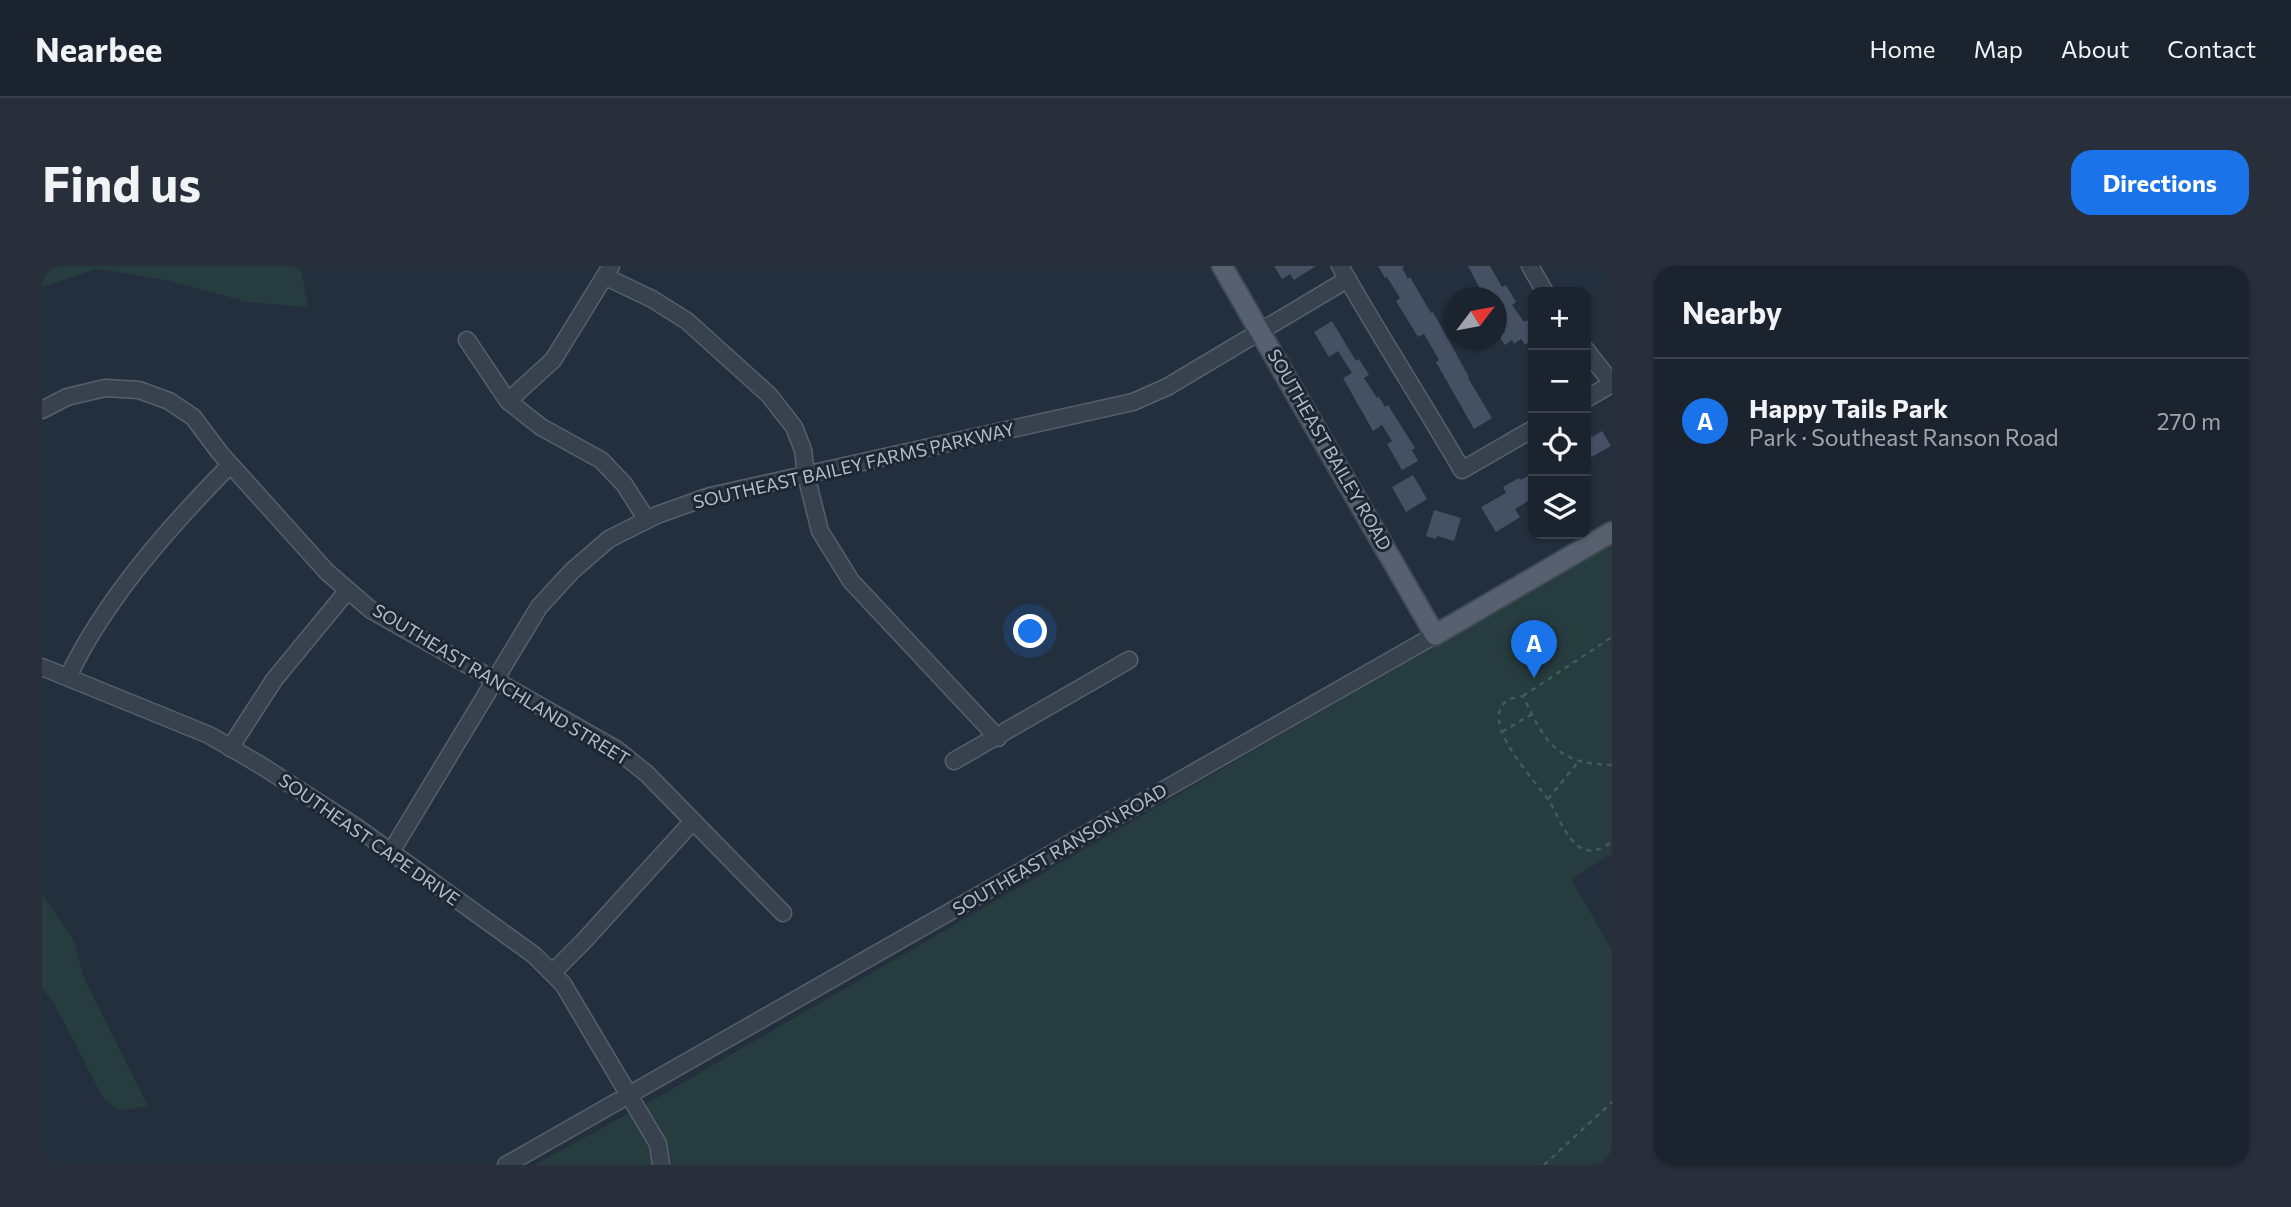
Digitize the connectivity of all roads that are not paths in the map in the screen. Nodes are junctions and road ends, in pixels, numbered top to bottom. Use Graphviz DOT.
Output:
graph roads {
  1 [pos="1222,266"];
  2 [pos="1530,266"];
  3 [pos="608,272"];
  4 [pos="1344,273"];
  5 [pos="1542,287"];
  6 [pos="1260,332"];
  7 [pos="467,340"];
  8 [pos="1591,357"];
  9 [pos="1612,384"];
  10 [pos="1591,396"];
  11 [pos="508,401"];
  12 [pos="42,410"];
  13 [pos="1528,432"];
  14 [pos="230,465"];
  15 [pos="806,475"];
  16 [pos="647,520"];
  17 [pos="1612,532"];
  18 [pos="348,590"];
  19 [pos="1435,635"];
  20 [pos="1129,660"];
  21 [pos="42,667"];
  22 [pos="68,677"];
  23 [pos="495,680"];
  24 [pos="998,737"];
  25 [pos="230,748"];
  26 [pos="954,761"];
  27 [pos="693,821"];
  28 [pos="391,852"];
  29 [pos="783,913"];
  30 [pos="552,973"];
  31 [pos="630,1095"];
  32 [pos="506,1165"];
  33 [pos="661,1165"];
  1 -- 6 [label="main road, SOUTHEAST BAILEY ROAD"];
  2 -- 5 [label="street"];
  3 -- 11 [label="street"];
  3 -- 15 [label="street"];
  4 -- 6 [label="street, SOUTHEAST BAILEY FARMS PARKWAY"];
  4 -- 13 [label="street"];
  6 -- 15 [label="street, SOUTHEAST BAILEY FARMS PARKWAY"];
  6 -- 19 [label="main road, SOUTHEAST BAILEY ROAD"];
  7 -- 11 [label="street"];
  8 -- 9 [label="street"];
  9 -- 10 [label="street"];
  11 -- 16 [label="street"];
  12 -- 14 [label="street, SOUTHEAST RANCHLAND STREET"];
  14 -- 18 [label="street, SOUTHEAST RANCHLAND STREET"];
  14 -- 22 [label="street"];
  15 -- 16 [label="street, SOUTHEAST BAILEY FARMS PARKWAY"];
  15 -- 24 [label="street"];
  16 -- 23 [label="street, SOUTHEAST BAILEY FARMS PARKWAY"];
  17 -- 19 [label="main road, SOUTHEAST RANSON ROAD"];
  18 -- 23 [label="street, SOUTHEAST RANCHLAND STREET"];
  18 -- 25 [label="street"];
  19 -- 31 [label="street, SOUTHEAST RANSON ROAD"];
  20 -- 24 [label="street"];
  21 -- 22 [label="street, SOUTHEAST CAPE DRIVE"];
  22 -- 25 [label="street, SOUTHEAST CAPE DRIVE"];
  23 -- 27 [label="street, SOUTHEAST RANCHLAND STREET"];
  23 -- 28 [label="street, SOUTHEAST BAILEY FARMS PARKWAY"];
  24 -- 26 [label="street"];
  25 -- 28 [label="street, SOUTHEAST CAPE DRIVE"];
  27 -- 29 [label="street, SOUTHEAST RANCHLAND STREET"];
  27 -- 30 [label="street"];
  28 -- 30 [label="street, SOUTHEAST CAPE DRIVE"];
  30 -- 31 [label="street, SOUTHEAST CAPE DRIVE"];
  31 -- 32 [label="street, SOUTHEAST RANSON ROAD"];
  31 -- 33 [label="street, SOUTHEAST CAPE DRIVE"];
}
